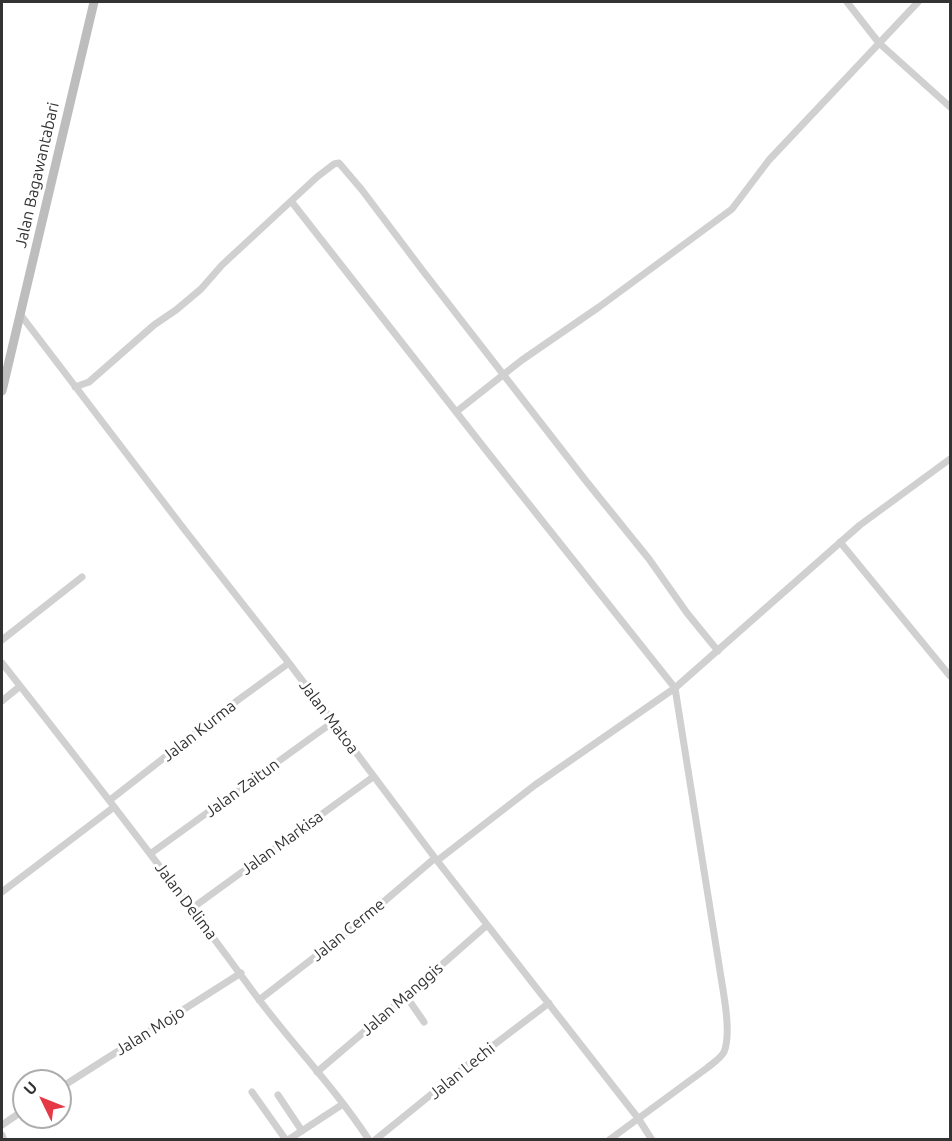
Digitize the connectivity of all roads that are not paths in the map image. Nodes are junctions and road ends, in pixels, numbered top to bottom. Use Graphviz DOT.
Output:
graph roads {
  1 [pos="94,2"];
  2 [pos="847,2"];
  3 [pos="918,2"];
  4 [pos="879,43"];
  5 [pos="950,106"];
  6 [pos="291,201"];
  7 [pos="20,314"];
  8 [pos="502,374"];
  9 [pos="75,387"];
  10 [pos="2,391"];
  11 [pos="456,412"];
  12 [pos="951,459"];
  13 [pos="840,542"];
  14 [pos="82,577"];
  15 [pos="2,640"];
  16 [pos="718,651"];
  17 [pos="2,663"];
  18 [pos="288,663"];
  19 [pos="951,676"];
  20 [pos="19,687"];
  21 [pos="675,688"];
  22 [pos="2,701"];
  23 [pos="333,722"];
  24 [pos="373,777"];
  25 [pos="112,803"];
  26 [pos="150,854"];
  27 [pos="436,859"];
  28 [pos="2,892"];
  29 [pos="191,909"];
  30 [pos="487,925"];
  31 [pos="240,973"];
  32 [pos="406,996"];
  33 [pos="259,1000"];
  34 [pos="549,1003"];
  35 [pos="424,1022"];
  36 [pos="317,1071"];
  37 [pos="72,1080"];
  38 [pos="252,1092"];
  39 [pos="278,1095"];
  40 [pos="343,1104"];
  41 [pos="638,1118"];
  42 [pos="301,1131"];
  43 [pos="2,1135"];
  44 [pos="4,1140"];
  45 [pos="287,1140"];
  46 [pos="304,1140"];
  47 [pos="369,1140"];
  48 [pos="375,1140"];
  49 [pos="609,1140"];
  50 [pos="652,1140"];
  1 -- 7 [label="street, Jalan Bagawantabari"];
  2 -- 4 [label="street"];
  3 -- 4 [label="street"];
  4 -- 5 [label="street"];
  4 -- 8 [label="street"];
  6 -- 8 [label="street"];
  6 -- 9 [label="street"];
  6 -- 11 [label="street"];
  7 -- 9 [label="street, Jalan Matoa"];
  7 -- 10 [label="street, Jalan Bagawantabari"];
  8 -- 11 [label="street"];
  8 -- 16 [label="street"];
  9 -- 18 [label="street, Jalan Matoa"];
  11 -- 21 [label="street"];
  12 -- 13 [label="street, Jalan Cerme"];
  13 -- 16 [label="street, Jalan Cerme"];
  13 -- 19 [label="street"];
  14 -- 15 [label="street"];
  16 -- 21 [label="street, Jalan Cerme"];
  17 -- 20 [label="street, Jalan Delima"];
  18 -- 23 [label="street, Jalan Matoa"];
  18 -- 25 [label="street, Jalan Kurma"];
  20 -- 22 [label="street"];
  20 -- 25 [label="street, Jalan Delima"];
  21 -- 27 [label="street, Jalan Cerme"];
  21 -- 41 [label="street"];
  23 -- 24 [label="street, Jalan Matoa"];
  23 -- 26 [label="street, Jalan Zaitun"];
  24 -- 27 [label="street, Jalan Matoa"];
  24 -- 29 [label="street, Jalan Markisa"];
  25 -- 26 [label="street, Jalan Delima"];
  25 -- 28 [label="street, Jalan Kurma"];
  26 -- 29 [label="street, Jalan Delima"];
  27 -- 30 [label="street, Jalan Matoa"];
  27 -- 33 [label="street, Jalan Cerme"];
  29 -- 31 [label="street, Jalan Delima"];
  30 -- 32 [label="street, Jalan Manggis"];
  30 -- 34 [label="street, Jalan Matoa"];
  31 -- 33 [label="street, Jalan Delima"];
  31 -- 37 [label="street, Jalan Mojo"];
  32 -- 35 [label="street"];
  32 -- 36 [label="street, Jalan Manggis"];
  33 -- 36 [label="street, Jalan Delima"];
  34 -- 41 [label="street, Jalan Matoa"];
  34 -- 48 [label="street, Jalan Lechi"];
  36 -- 40 [label="street, Jalan Delima"];
  38 -- 45 [label="street"];
  39 -- 42 [label="street"];
  40 -- 42 [label="street"];
  40 -- 47 [label="street, Jalan Delima"];
  41 -- 49 [label="street"];
  41 -- 50 [label="street, Jalan Matoa"];
  42 -- 45 [label="street"];
  42 -- 46 [label="street"];
  43 -- 44 [label="street"];
}
